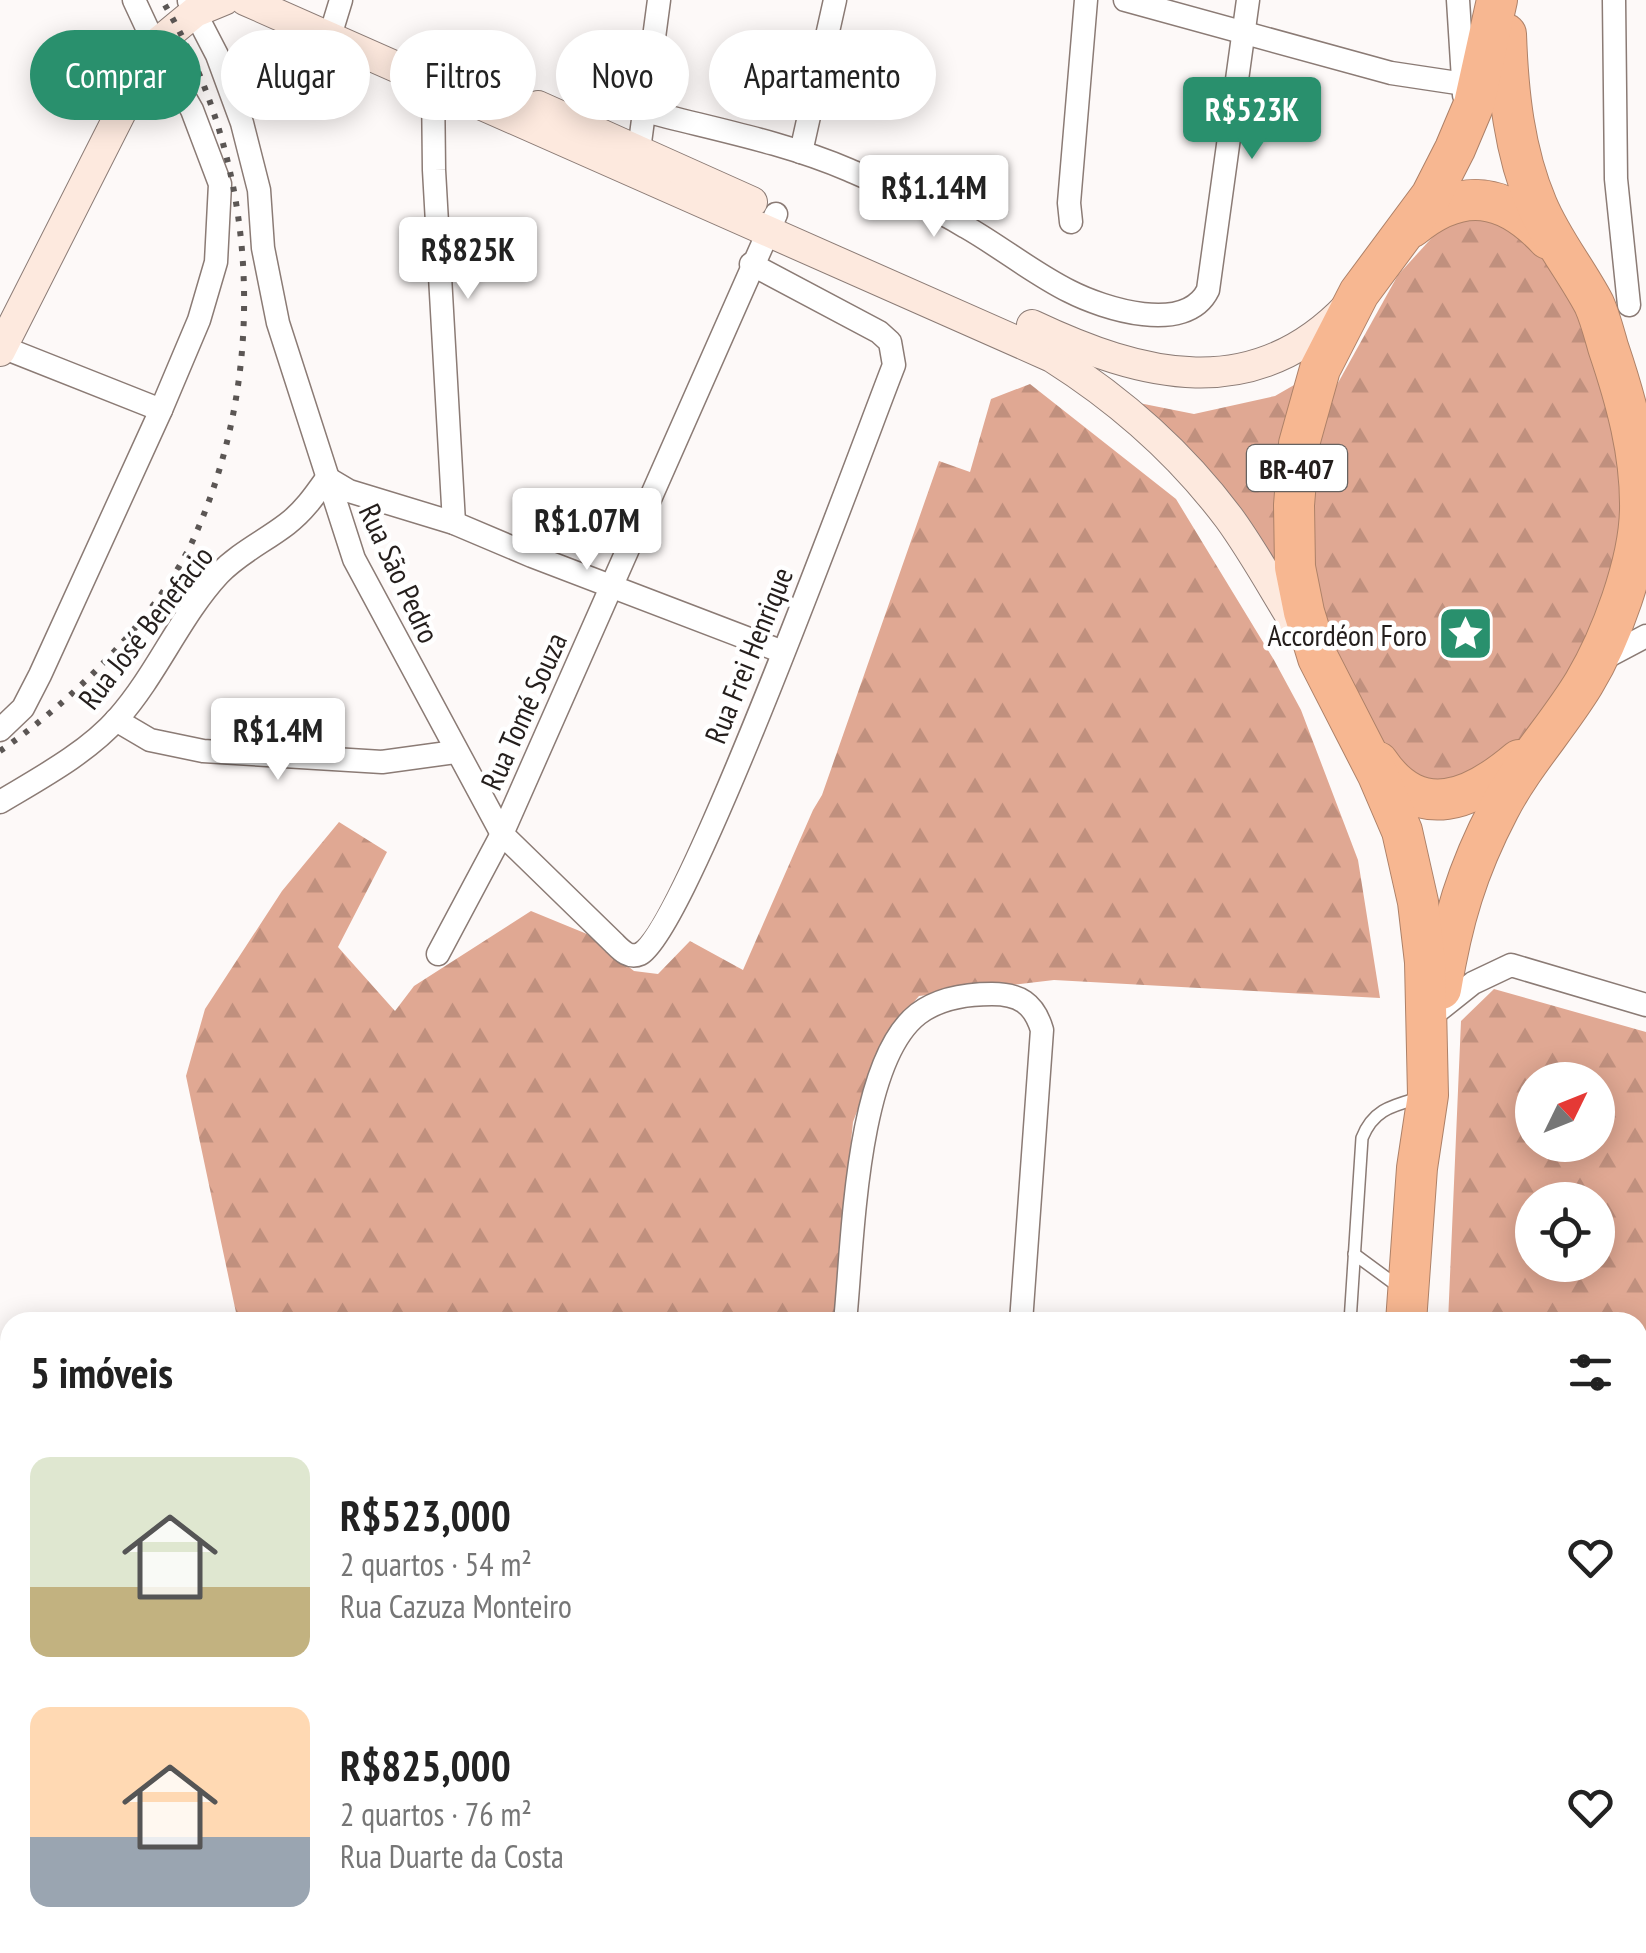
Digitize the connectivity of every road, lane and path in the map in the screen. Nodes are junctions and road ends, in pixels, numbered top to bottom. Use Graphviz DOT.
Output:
graph roads {
  1 [pos="134,0"];
  2 [pos="224,0"];
  3 [pos="246,0"];
  4 [pos="295,0"];
  5 [pos="660,0"];
  6 [pos="836,0"];
  7 [pos="1086,0"];
  8 [pos="1125,0"];
  9 [pos="1248,0"];
  10 [pos="1458,0"];
  11 [pos="1500,0"];
  12 [pos="1614,0"];
  13 [pos="192,6"];
  14 [pos="336,18"];
  15 [pos="148,30"];
  16 [pos="170,30"];
  17 [pos="656,30"];
  18 [pos="1244,31"];
  19 [pos="390,54"];
  20 [pos="1465,104"];
  21 [pos="117,120"];
  22 [pos="196,120"];
  23 [pos="434,120"];
  24 [pos="529,120"];
  25 [pos="643,120"];
  26 [pos="678,120"];
  27 [pos="801,152"];
  28 [pos="637,162"];
  29 [pos="772,222"];
  30 [pos="1071,222"];
  31 [pos="1398,240"];
  32 [pos="1560,252"];
  33 [pos="751,264"];
  34 [pos="1360,293"];
  35 [pos="1623,306"];
  36 [pos="1,348"];
  37 [pos="161,410"];
  38 [pos="327,478"];
  39 [pos="1643,519"];
  40 [pos="454,523"];
  41 [pos="610,586"];
  42 [pos="1646,636"];
  43 [pos="782,652"];
  44 [pos="1318,658"];
  45 [pos="1594,664"];
  46 [pos="1346,712"];
  47 [pos="116,720"];
  48 [pos="0,730"];
  49 [pos="1550,733"];
  50 [pos="455,752"];
  51 [pos="0,802"];
  52 [pos="502,834"];
  53 [pos="438,954"];
  54 [pos="1646,1005"];
  55 [pos="1438,1012"];
  56 [pos="1428,1084"];
  57 [pos="1354,1254"];
  58 [pos="1407,1306"];
  59 [pos="846,1312"];
  60 [pos="1022,1312"];
  61 [pos="1351,1312"];
  1 -- 15 [label="street, Rua José Benefacio"];
  2 -- 13 [label="main road"];
  3 -- 14 [label="main road"];
  4 -- 14 [label="main road"];
  5 -- 17 [label="street"];
  6 -- 27 [label="street"];
  7 -- 30 [label="street"];
  8 -- 18 [label="street"];
  9 -- 18 [label="street"];
  10 -- 20 [label="street"];
  11 -- 20 [label="highway, BR-407"];
  11 -- 32 [label="highway, BR-407"];
  12 -- 35 [label="street"];
  13 -- 16 [label="main road"];
  13 -- 38 [label="street, Rua São Pedro"];
  14 -- 19 [label="main road"];
  14 -- 28 [label="main road"];
  18 -- 20 [label="street"];
  18 -- 27 [label="street"];
  20 -- 31 [label="highway, BR-407"];
  21 -- 36 [label="main road"];
  22 -- 37 [label="street, Rua José Benefacio"];
  23 -- 40 [label="street"];
  24 -- 28 [label="main road"];
  25 -- 28 [label="street"];
  26 -- 27 [label="street"];
  28 -- 29 [label="main road"];
  29 -- 33 [label="street, Rua Tomé Souza"];
  29 -- 34 [label="main road"];
  29 -- 44 [label="main road"];
  31 -- 32 [label="highway, BR-407"];
  31 -- 34 [label="highway, BR-407"];
  32 -- 35 [label="highway, BR-407"];
  33 -- 41 [label="street, Rua Tomé Souza"];
  33 -- 43 [label="street, Rua Frei Henrique"];
  34 -- 44 [label="highway, BR-407"];
  35 -- 39 [label="highway, BR-407"];
  36 -- 37 [label="street"];
  37 -- 48 [label="street, Rua José Benefacio"];
  38 -- 40 [label="street"];
  38 -- 47 [label="street, Rua José Benefacio"];
  38 -- 50 [label="street, Rua São Pedro"];
  39 -- 45 [label="highway, BR-407"];
  40 -- 41 [label="street"];
  41 -- 43 [label="street"];
  41 -- 52 [label="street, Rua Tomé Souza"];
  42 -- 45 [label="street"];
  43 -- 52 [label="street, Rua Frei Henrique"];
  44 -- 46 [label="highway, BR-407"];
  45 -- 49 [label="highway, BR-407"];
  46 -- 49 [label="highway, BR-407"];
  46 -- 56 [label="highway, BR-407"];
  47 -- 50 [label="street"];
  47 -- 51 [label="street, Rua José Benefacio"];
  49 -- 55 [label="highway, BR-407"];
  50 -- 52 [label="street, Rua São Pedro"];
  52 -- 53 [label="street, Rua Tomé Souza"];
  54 -- 55 [label="street"];
  55 -- 56 [label="highway, BR-407"];
  56 -- 57 [label="lane"];
  56 -- 58 [label="highway, BR-407"];
  57 -- 58 [label="lane"];
  57 -- 61 [label="lane"];
  59 -- 60 [label="street"];
}
